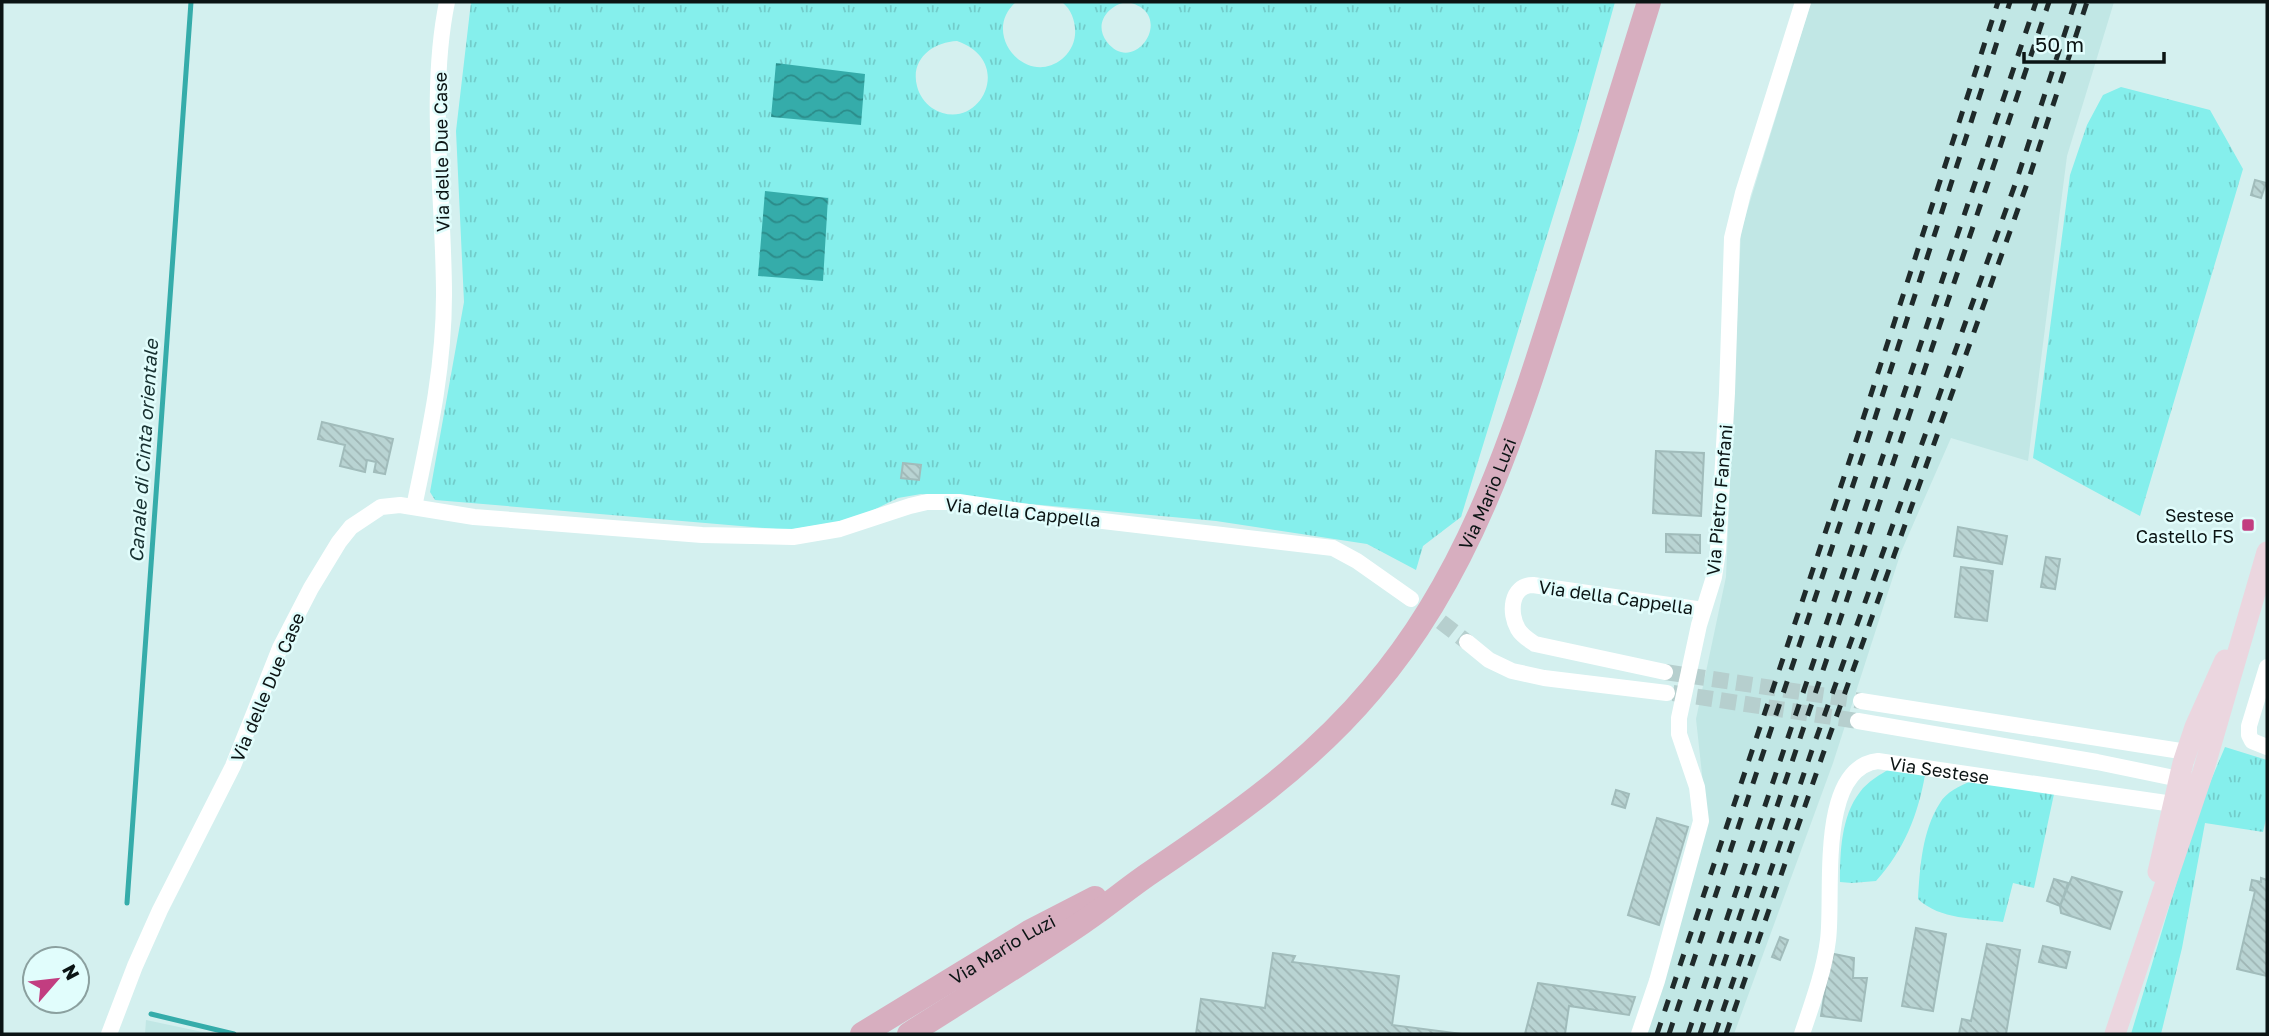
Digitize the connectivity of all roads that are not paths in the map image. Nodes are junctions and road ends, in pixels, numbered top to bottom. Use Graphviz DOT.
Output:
graph roads {
  1 [pos="447,2"];
  2 [pos="1649,2"];
  3 [pos="1803,2"];
  4 [pos="414,507"];
  5 [pos="2267,552"];
  6 [pos="2260,580"];
  7 [pos="1411,599"];
  8 [pos="1703,610"];
  9 [pos="1467,642"];
  10 [pos="2267,667"];
  11 [pos="1665,671"];
  12 [pos="2228,687"];
  13 [pos="1667,692"];
  14 [pos="1861,701"];
  15 [pos="1858,722"];
  16 [pos="2267,747"];
  17 [pos="2184,765"];
  18 [pos="2173,804"];
  19 [pos="2176,854"];
  20 [pos="1149,873"];
  21 [pos="2117,1029"];
  22 [pos="109,1034"];
  23 [pos="862,1034"];
  24 [pos="909,1034"];
  25 [pos="1639,1034"];
  26 [pos="1802,1034"];
  1 -- 4 [label="street, Via delle Due Case"];
  2 -- 20 [label="main road, Via Mario Luzi"];
  3 -- 8 [label="street, Via Pietro Fanfani"];
  4 -- 7 [label="street, Via della Cappella"];
  4 -- 22 [label="street, Via delle Due Case"];
  5 -- 6 [label="main road"];
  6 -- 12 [label="main road"];
  6 -- 17 [label="main road"];
  8 -- 11 [label="street, Via della Cappella"];
  8 -- 25 [label="street, Via Pietro Fanfani"];
  9 -- 13 [label="street"];
  10 -- 16 [label="street"];
  12 -- 17 [label="street"];
  12 -- 19 [label="main road"];
  14 -- 17 [label="street"];
  15 -- 17 [label="street"];
  17 -- 18 [label="main road"];
  17 -- 19 [label="street"];
  18 -- 21 [label="main road"];
  18 -- 26 [label="street, Via Sestese"];
  19 -- 21 [label="main road"];
  20 -- 23 [label="main road, Via Mario Luzi"];
  20 -- 24 [label="main road, Via Mario Luzi"];
}
